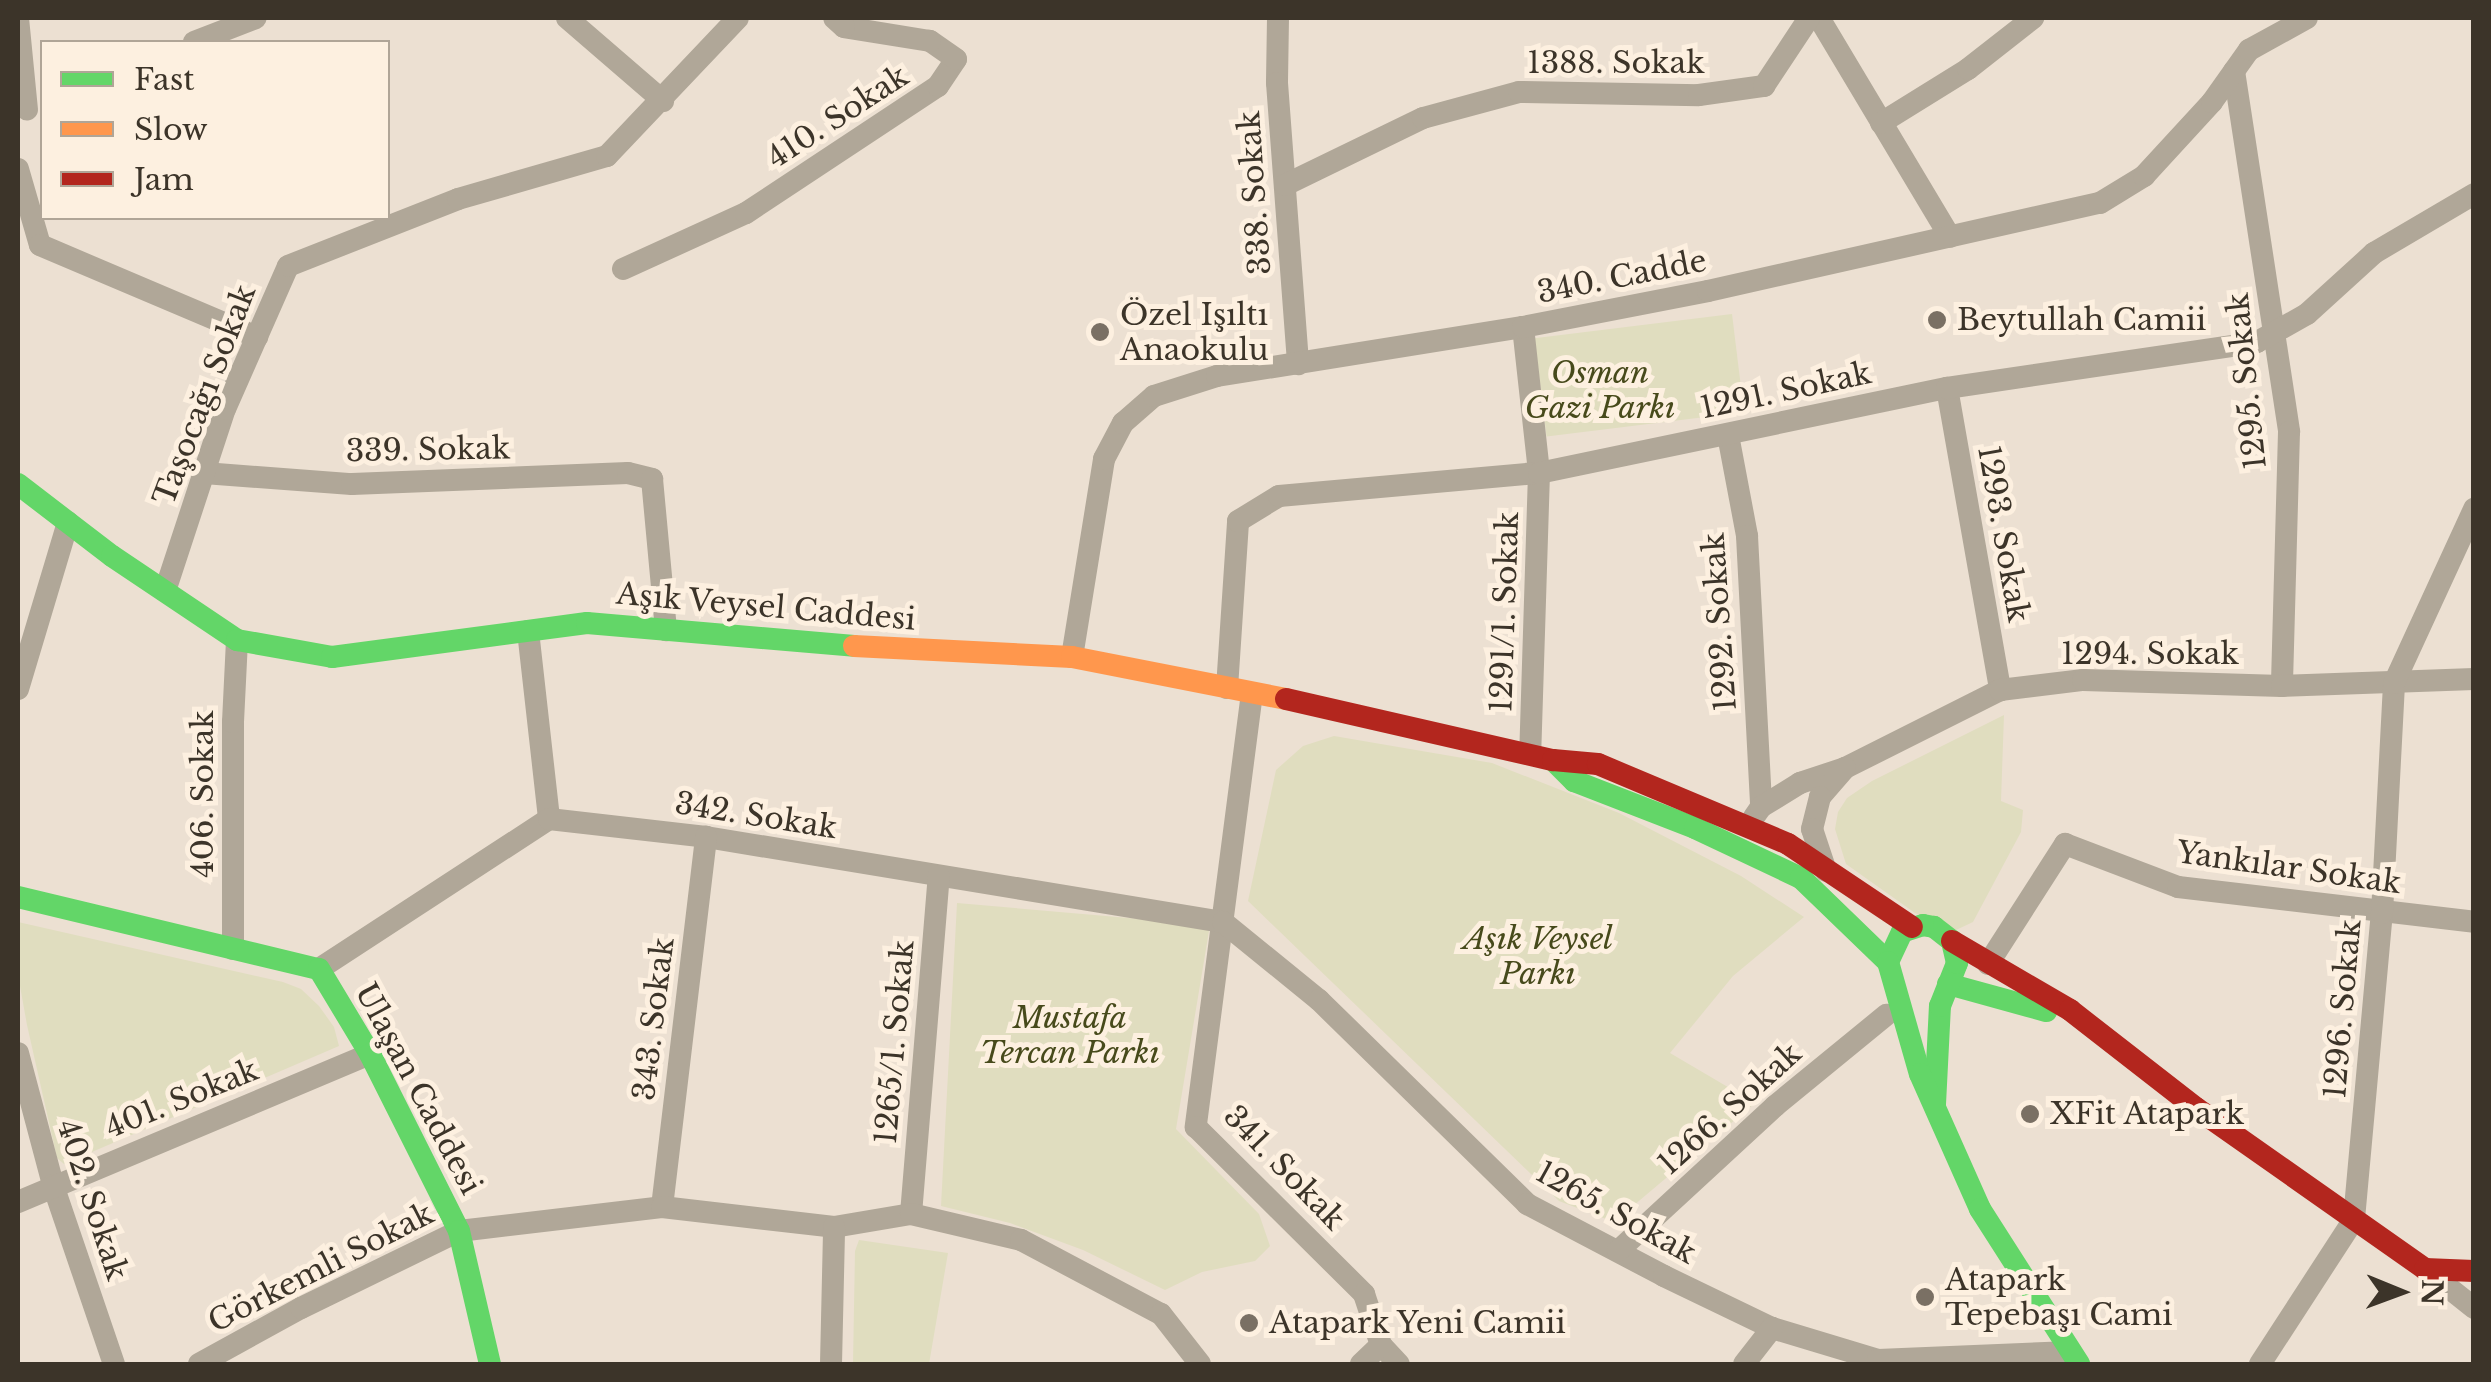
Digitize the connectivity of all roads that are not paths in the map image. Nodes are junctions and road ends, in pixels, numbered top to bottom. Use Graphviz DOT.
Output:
graph roads {
  1 [pos="18,18"];
  2 [pos="256,18"];
  3 [pos="567,18"];
  4 [pos="738,18"];
  5 [pos="834,18"];
  6 [pos="1278,18"];
  7 [pos="1809,18"];
  8 [pos="1819,18"];
  9 [pos="2033,18"];
  10 [pos="2307,18"];
  11 [pos="199,40"];
  12 [pos="2234,71"];
  13 [pos="662,102"];
  14 [pos="29,109"];
  15 [pos="1881,123"];
  16 [pos="18,168"];
  17 [pos="1285,185"];
  18 [pos="2474,194"];
  19 [pos="1950,237"];
  20 [pos="623,269"];
  21 [pos="1522,327"];
  22 [pos="2276,332"];
  23 [pos="257,337"];
  24 [pos="1298,364"];
  25 [pos="1946,388"];
  26 [pos="1728,434"];
  27 [pos="1540,472"];
  28 [pos="204,473"];
  29 [pos="18,484"];
  30 [pos="2474,509"];
  31 [pos="68,522"];
  32 [pos="165,592"];
  33 [pos="666,630"];
  34 [pos="528,631"];
  35 [pos="238,640"];
  36 [pos="1072,657"];
  37 [pos="2474,678"];
  38 [pos="2394,683"];
  39 [pos="2282,686"];
  40 [pos="18,688"];
  41 [pos="1228,688"];
  42 [pos="2000,690"];
  43 [pos="1252,692"];
  44 [pos="1542,757"];
  45 [pos="1846,768"];
  46 [pos="1755,816"];
  47 [pos="549,819"];
  48 [pos="706,837"];
  49 [pos="1826,871"];
  50 [pos="939,876"];
  51 [pos="18,897"];
  52 [pos="2382,913"];
  53 [pos="1223,922"];
  54 [pos="2474,922"];
  55 [pos="1912,927"];
  56 [pos="1952,941"];
  57 [pos="233,949"];
  58 [pos="1988,964"];
  59 [pos="319,969"];
  60 [pos="1892,973"];
  61 [pos="1948,984"];
  62 [pos="1886,1015"];
  63 [pos="2100,1036"];
  64 [pos="370,1054"];
  65 [pos="19,1063"];
  66 [pos="1935,1104"];
  67 [pos="52,1185"];
  68 [pos="18,1202"];
  69 [pos="662,1207"];
  70 [pos="911,1214"];
  71 [pos="2354,1219"];
  72 [pos="834,1228"];
  73 [pos="460,1231"];
  74 [pos="1618,1251"];
  75 [pos="2425,1270"];
  76 [pos="2474,1271"];
  77 [pos="2474,1308"];
  78 [pos="1772,1328"];
  79 [pos="1381,1345"];
  80 [pos="2075,1358"];
  81 [pos="1878,1362"];
  82 [pos="114,1364"];
  83 [pos="200,1364"];
  84 [pos="490,1364"];
  85 [pos="831,1364"];
  86 [pos="1200,1364"];
  87 [pos="1361,1364"];
  88 [pos="1399,1364"];
  89 [pos="1744,1364"];
  90 [pos="2260,1364"];
  1 -- 14 [label="street"];
  2 -- 11 [label="street"];
  3 -- 13 [label="street"];
  4 -- 13 [label="street, Taşocağı Sokak"];
  5 -- 20 [label="street, 410. Sokak"];
  6 -- 17 [label="street, 338. Sokak"];
  7 -- 17 [label="street, 1388. Sokak"];
  8 -- 15 [label="street"];
  9 -- 15 [label="street"];
  10 -- 12 [label="street, 340. Cadde"];
  12 -- 19 [label="street, 340. Cadde"];
  12 -- 22 [label="street, 1295. Sokak"];
  13 -- 23 [label="street, Taşocağı Sokak"];
  15 -- 19 [label="street"];
  16 -- 23 [label="street"];
  17 -- 24 [label="street, 338. Sokak"];
  18 -- 22 [label="street, 1291. Sokak"];
  19 -- 21 [label="street, 340. Cadde"];
  21 -- 24 [label="street, 340. Cadde"];
  21 -- 27 [label="street, 1291/1. Sokak"];
  22 -- 25 [label="street, 1291. Sokak"];
  22 -- 39 [label="street, 1295. Sokak"];
  23 -- 28 [label="street, Taşocağı Sokak"];
  24 -- 36 [label="street, 340. Cadde"];
  25 -- 26 [label="street, 1291. Sokak"];
  25 -- 42 [label="street, 1293. Sokak"];
  26 -- 27 [label="street, 1291. Sokak"];
  26 -- 46 [label="street, 1292. Sokak"];
  27 -- 41 [label="street, 1291. Sokak"];
  27 -- 44 [label="street, 1291/1. Sokak"];
  28 -- 32 [label="street, Taşocağı Sokak"];
  28 -- 33 [label="street, 339. Sokak"];
  29 -- 31 [label="street, Aşık Veysel Caddesi"];
  30 -- 38 [label="street"];
  31 -- 32 [label="street, Aşık Veysel Caddesi"];
  31 -- 40 [label="street"];
  32 -- 35 [label="street, Aşık Veysel Caddesi"];
  33 -- 34 [label="street, Aşık Veysel Caddesi"];
  33 -- 36 [label="street, Aşık Veysel Caddesi"];
  34 -- 35 [label="street, Aşık Veysel Caddesi"];
  34 -- 47 [label="street"];
  35 -- 57 [label="street, 406. Sokak"];
  36 -- 41 [label="street, Aşık Veysel Caddesi"];
  37 -- 38 [label="street, 1294. Sokak"];
  38 -- 39 [label="street, 1294. Sokak"];
  38 -- 52 [label="street, 1296. Sokak"];
  39 -- 42 [label="street, 1294. Sokak"];
  41 -- 43 [label="street, Aşık Veysel Caddesi"];
  42 -- 45 [label="street, 1294. Sokak"];
  43 -- 44 [label="street, Aşık Veysel Caddesi"];
  43 -- 53 [label="street, 341. Sokak"];
  44 -- 46 [label="street, Aşık Veysel Caddesi"];
  44 -- 60 [label="street, Aşık Veysel Caddesi"];
  45 -- 46 [label="street, 1294. Sokak"];
  45 -- 49 [label="street, 1294. Sokak"];
  46 -- 49 [label="street, Aşık Veysel Caddesi"];
  47 -- 48 [label="street, 342. Sokak"];
  47 -- 59 [label="street"];
  48 -- 50 [label="street, 342. Sokak"];
  48 -- 69 [label="street, 343. Sokak"];
  49 -- 55 [label="street, Aşık Veysel Caddesi"];
  50 -- 53 [label="street, 342. Sokak"];
  50 -- 70 [label="street, 1265/1. Sokak"];
  51 -- 57 [label="street, Ulaşan Caddesi"];
  52 -- 54 [label="street, Yankılar Sokak"];
  52 -- 58 [label="street, Yankılar Sokak"];
  52 -- 71 [label="street, 1296. Sokak"];
  53 -- 74 [label="street, 1265. Sokak"];
  53 -- 79 [label="street, 341. Sokak"];
  55 -- 56 [label="street, Aşık Veysel Caddesi"];
  55 -- 60 [label="street"];
  56 -- 58 [label="street, Aşık Veysel Caddesi"];
  56 -- 61 [label="street"];
  57 -- 59 [label="street, Ulaşan Caddesi"];
  58 -- 63 [label="street, Aşık Veysel Caddesi"];
  59 -- 64 [label="street, Ulaşan Caddesi"];
  60 -- 61 [label="street"];
  60 -- 66 [label="street"];
  61 -- 63 [label="street"];
  61 -- 66 [label="street"];
  62 -- 74 [label="street, 1266. Sokak"];
  63 -- 71 [label="street"];
  64 -- 67 [label="street, 401. Sokak"];
  64 -- 73 [label="street, Ulaşan Caddesi"];
  65 -- 67 [label="street, 402. Sokak"];
  66 -- 80 [label="street"];
  67 -- 68 [label="street, 401. Sokak"];
  67 -- 82 [label="street, 402. Sokak"];
  69 -- 72 [label="street, Görkemli Sokak"];
  69 -- 73 [label="street, Görkemli Sokak"];
  70 -- 72 [label="street, Görkemli Sokak"];
  70 -- 86 [label="street, Görkemli Sokak"];
  71 -- 75 [label="street"];
  71 -- 90 [label="street"];
  72 -- 85 [label="street"];
  73 -- 83 [label="street, Görkemli Sokak"];
  73 -- 84 [label="street, Ulaşan Caddesi"];
  74 -- 78 [label="street, 1265. Sokak"];
  75 -- 76 [label="street"];
  75 -- 77 [label="street"];
  78 -- 81 [label="street, 1265. Sokak"];
  78 -- 89 [label="street"];
  79 -- 87 [label="street"];
  79 -- 88 [label="street, 341. Sokak"];
  80 -- 81 [label="street, 1265. Sokak"];
}
